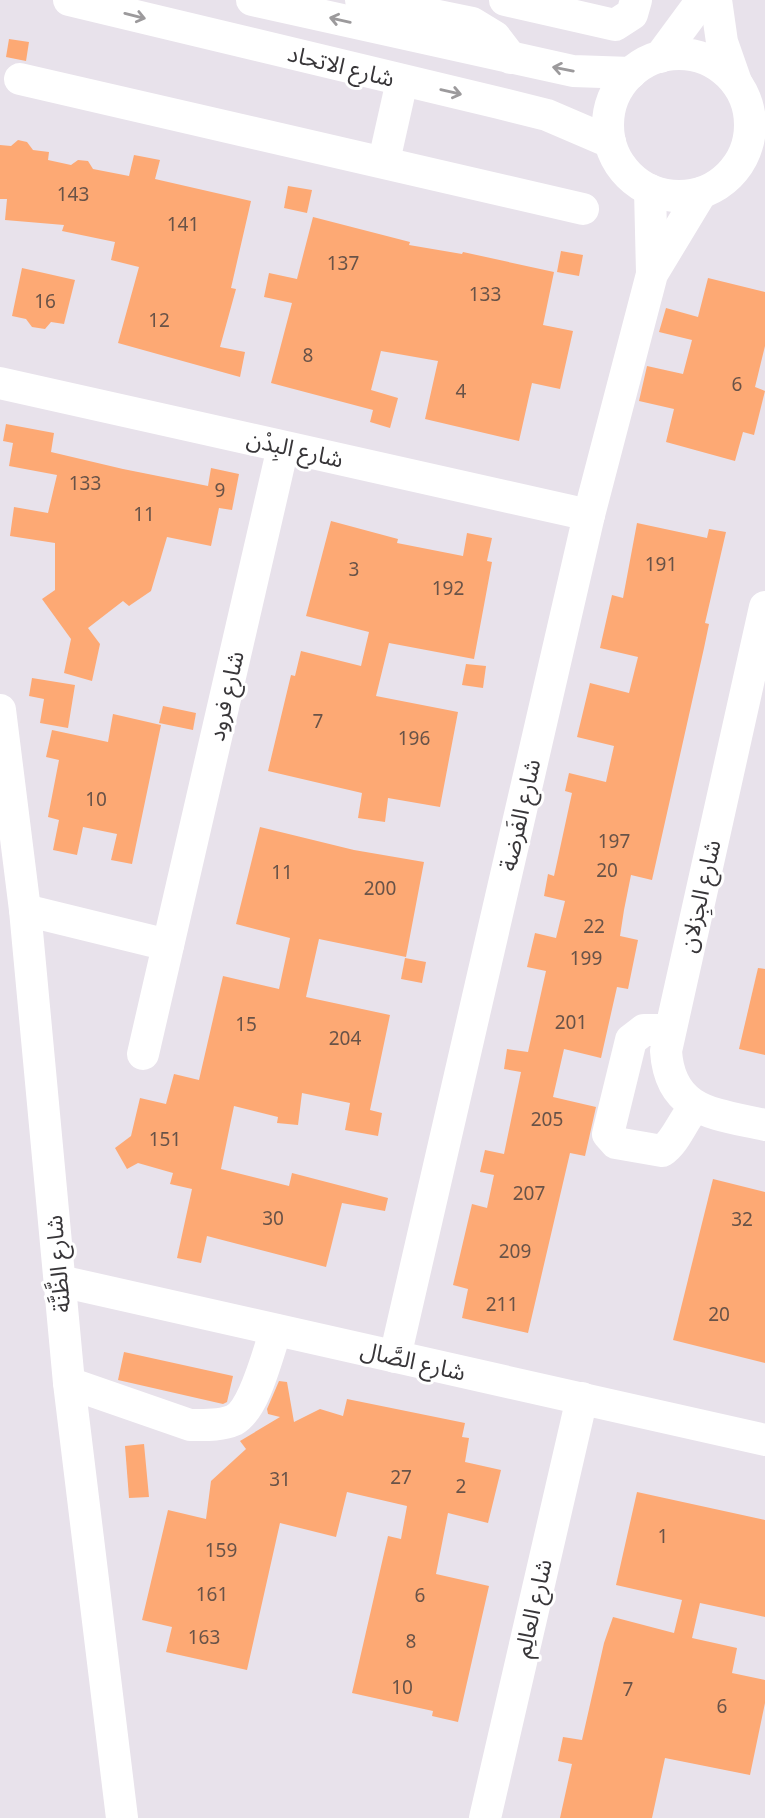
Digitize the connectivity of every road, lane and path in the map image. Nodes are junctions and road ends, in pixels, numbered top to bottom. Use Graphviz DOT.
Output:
graph roads {
  1 [pos="69,0"];
  2 [pos="253,0"];
  3 [pos="505,0"];
  4 [pos="636,0"];
  5 [pos="702,0"];
  6 [pos="716,0"];
  7 [pos="369,1"];
  8 [pos="411,6"];
  9 [pos="660,57"];
  10 [pos="511,58"];
  11 [pos="631,73"];
  12 [pos="20,79"];
  13 [pos="402,81"];
  14 [pos="749,97"];
  15 [pos="610,142"];
  16 [pos="384,161"];
  17 [pos="752,162"];
  18 [pos="650,190"];
  19 [pos="701,192"];
  20 [pos="583,209"];
  21 [pos="652,274"];
  22 [pos="0,383"];
  23 [pos="283,447"];
  24 [pos="589,515"];
  25 [pos="765,607"];
  26 [pos="1,727"];
  27 [pos="25,911"];
  28 [pos="168,945"];
  29 [pos="670,1031"];
  30 [pos="143,1054"];
  31 [pos="695,1107"];
  32 [pos="765,1125"];
  33 [pos="60,1281"];
  34 [pos="276,1330"];
  35 [pos="394,1357"];
  36 [pos="69,1383"];
  37 [pos="582,1398"];
  38 [pos="765,1440"];
  39 [pos="122,1818"];
  40 [pos="485,1818"];
  1 -- 13 [label="street, شارع الاتحاد, one-way"];
  10 -- 2 [label="street, شارع الاتحاد, one-way"];
  3 -- 4 [label="street"];
  5 -- 9 [label="street"];
  6 -- 14 [label="street"];
  7 -- 8 [label="street"];
  8 -- 10 [label="street"];
  9 -- 11 [label="street"];
  9 -- 14 [label="street"];
  11 -- 10 [label="street, شارع الاتحاد, one-way"];
  11 -- 15 [label="street"];
  12 -- 16 [label="street"];
  13 -- 15 [label="street, شارع الاتحاد, one-way"];
  13 -- 16 [label="street"];
  14 -- 17 [label="street"];
  15 -- 18 [label="street"];
  16 -- 20 [label="street"];
  17 -- 19 [label="street"];
  18 -- 19 [label="street"];
  18 -- 21 [label="street, شارع الفَرضة"];
  19 -- 21 [label="street, شارع الفَرضة"];
  21 -- 24 [label="street, شارع الفَرضة"];
  22 -- 23 [label="street, شارع البِدْن"];
  23 -- 24 [label="street, شارع البِدْن"];
  23 -- 28 [label="street, شارع فرود"];
  24 -- 35 [label="street, شارع الفَرضة"];
  25 -- 29 [label="street, شارع الجِزلان"];
  26 -- 27 [label="street, شارع الظَّنَّة"];
  27 -- 28 [label="street"];
  27 -- 33 [label="street, شارع الظَّنَّة"];
  28 -- 30 [label="street, شارع فرود"];
  29 -- 31 [label="street, شارع الجِزلان"];
  29 -- 31 [label="street"];
  31 -- 32 [label="street"];
  33 -- 34 [label="street, شارع الصَّال"];
  33 -- 36 [label="street, شارع الظَّنَّة"];
  34 -- 35 [label="street, شارع الصَّال"];
  34 -- 36 [label="street"];
  35 -- 37 [label="street, شارع الصَّال"];
  36 -- 39 [label="street, شارع الظَّنَّة"];
  37 -- 38 [label="street, شارع الصَّال"];
  37 -- 40 [label="street, شارع العالِم"];
}
